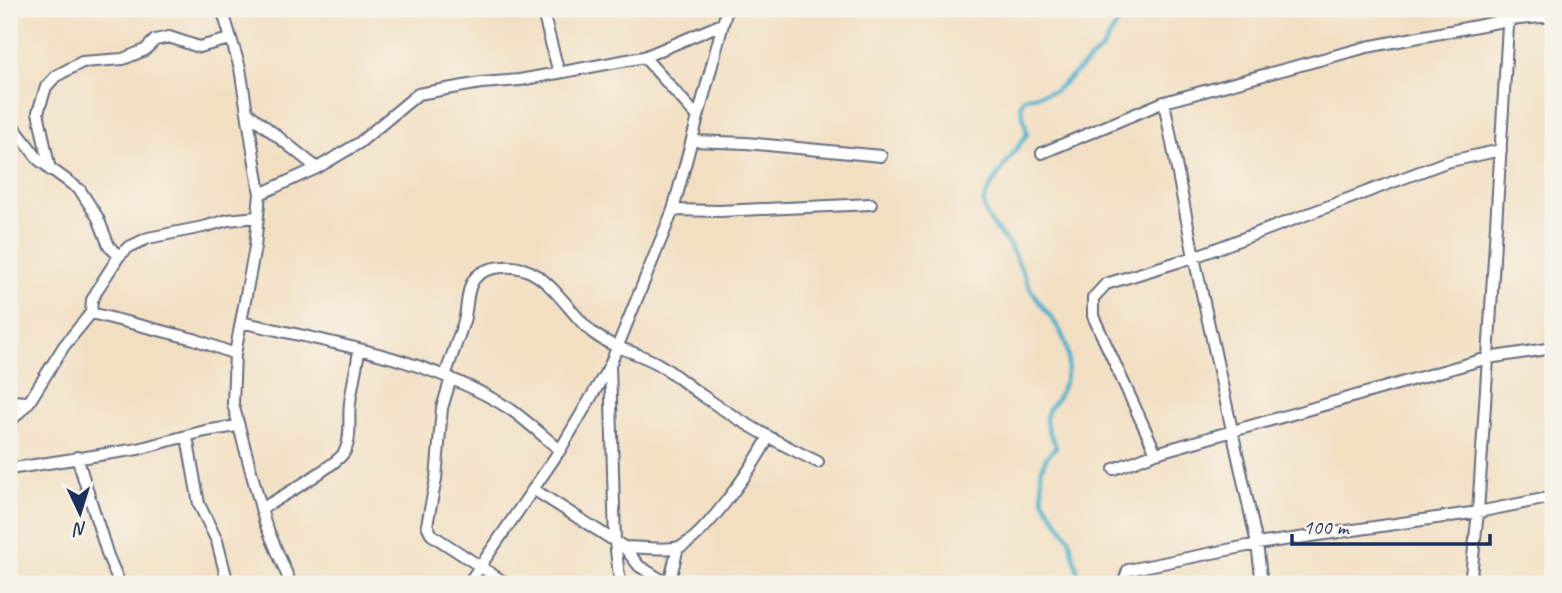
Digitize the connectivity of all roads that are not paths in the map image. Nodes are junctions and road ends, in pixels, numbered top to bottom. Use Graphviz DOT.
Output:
graph roads {
  1 [pos="222,9"];
  2 [pos="541,9"];
  3 [pos="727,9"];
  4 [pos="1508,15"];
  5 [pos="1553,16"];
  6 [pos="722,24"];
  7 [pos="230,39"];
  8 [pos="644,57"];
  9 [pos="559,73"];
  10 [pos="1164,102"];
  11 [pos="247,112"];
  12 [pos="698,117"];
  13 [pos="9,121"];
  14 [pos="693,141"];
  15 [pos="1500,150"];
  16 [pos="1042,153"];
  17 [pos="881,156"];
  18 [pos="317,167"];
  19 [pos="50,170"];
  20 [pos="260,194"];
  21 [pos="871,204"];
  22 [pos="673,210"];
  23 [pos="257,217"];
  24 [pos="119,256"];
  25 [pos="1194,257"];
  26 [pos="91,313"];
  27 [pos="241,322"];
  28 [pos="617,347"];
  29 [pos="1553,348"];
  30 [pos="359,349"];
  31 [pos="235,354"];
  32 [pos="1488,358"];
  33 [pos="610,365"];
  34 [pos="448,377"];
  35 [pos="9,401"];
  36 [pos="29,402"];
  37 [pos="9,423"];
  38 [pos="237,426"];
  39 [pos="1231,432"];
  40 [pos="187,437"];
  41 [pos="768,438"];
  42 [pos="560,450"];
  43 [pos="1156,453"];
  44 [pos="77,457"];
  45 [pos="818,462"];
  46 [pos="9,469"];
  47 [pos="1114,469"];
  48 [pos="533,489"];
  49 [pos="1553,497"];
  50 [pos="261,509"];
  51 [pos="1478,512"];
  52 [pos="1257,544"];
  53 [pos="619,545"];
  54 [pos="678,547"];
  55 [pos="480,567"];
  56 [pos="120,584"];
  57 [pos="228,584"];
  58 [pos="291,584"];
  59 [pos="468,584"];
  60 [pos="507,584"];
  61 [pos="620,584"];
  62 [pos="669,584"];
  63 [pos="1123,584"];
  64 [pos="1262,584"];
  65 [pos="1470,584"];
  1 -- 7 [label="street"];
  2 -- 9 [label="street"];
  3 -- 6 [label="street"];
  4 -- 5 [label="street"];
  4 -- 10 [label="street"];
  4 -- 15 [label="street"];
  6 -- 8 [label="street"];
  6 -- 12 [label="street"];
  7 -- 11 [label="street"];
  7 -- 19 [label="street"];
  8 -- 9 [label="street"];
  8 -- 12 [label="street"];
  9 -- 18 [label="street"];
  10 -- 16 [label="street"];
  10 -- 25 [label="street"];
  11 -- 18 [label="street"];
  11 -- 20 [label="street"];
  12 -- 14 [label="street"];
  13 -- 19 [label="street"];
  14 -- 17 [label="street"];
  14 -- 22 [label="street"];
  15 -- 25 [label="street"];
  15 -- 32 [label="street"];
  18 -- 20 [label="street"];
  19 -- 24 [label="street"];
  20 -- 23 [label="street"];
  21 -- 22 [label="street"];
  22 -- 28 [label="street"];
  23 -- 24 [label="street"];
  23 -- 27 [label="street"];
  24 -- 26 [label="street"];
  25 -- 39 [label="street"];
  25 -- 43 [label="street"];
  26 -- 31 [label="street"];
  26 -- 36 [label="street"];
  27 -- 30 [label="street"];
  27 -- 31 [label="street"];
  28 -- 33 [label="street"];
  28 -- 34 [label="street"];
  28 -- 41 [label="street"];
  29 -- 32 [label="street"];
  30 -- 34 [label="street"];
  30 -- 50 [label="street"];
  31 -- 38 [label="street"];
  32 -- 39 [label="street"];
  32 -- 51 [label="street"];
  33 -- 42 [label="street"];
  33 -- 53 [label="street"];
  34 -- 42 [label="street"];
  34 -- 55 [label="street"];
  35 -- 36 [label="street"];
  36 -- 37 [label="street"];
  38 -- 40 [label="street"];
  38 -- 50 [label="street"];
  39 -- 43 [label="street"];
  39 -- 52 [label="street"];
  40 -- 44 [label="street"];
  40 -- 57 [label="street"];
  41 -- 45 [label="street"];
  41 -- 54 [label="street"];
  42 -- 48 [label="street"];
  43 -- 47 [label="street"];
  44 -- 46 [label="street"];
  44 -- 56 [label="street"];
  48 -- 53 [label="street"];
  48 -- 55 [label="street"];
  49 -- 51 [label="street"];
  50 -- 58 [label="street"];
  51 -- 52 [label="street"];
  51 -- 65 [label="street"];
  52 -- 63 [label="street"];
  52 -- 64 [label="street"];
  53 -- 54 [label="street"];
  53 -- 61 [label="street"];
  53 -- 62 [label="street"];
  54 -- 62 [label="street"];
  55 -- 59 [label="street"];
  55 -- 60 [label="street"];
}
